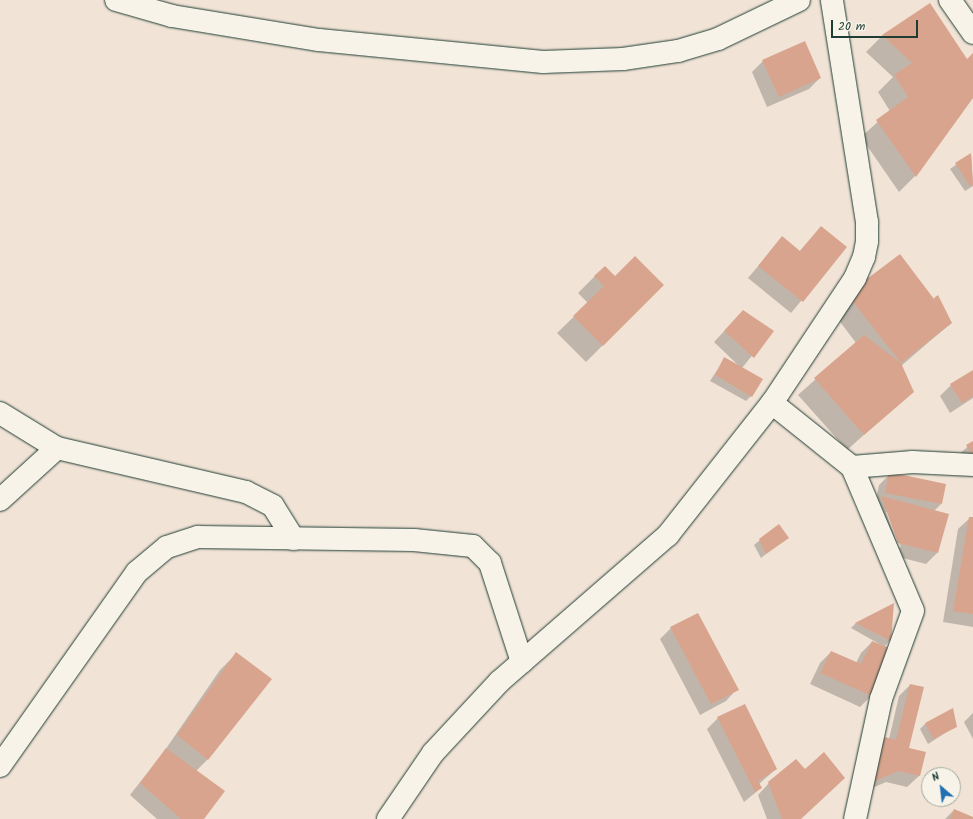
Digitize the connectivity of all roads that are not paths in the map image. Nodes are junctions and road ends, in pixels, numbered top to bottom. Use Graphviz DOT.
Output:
graph roads {
  1 [pos="116,0"];
  2 [pos="799,0"];
  3 [pos="832,0"];
  4 [pos="950,0"];
  5 [pos="973,33"];
  6 [pos="772,403"];
  7 [pos="0,413"];
  8 [pos="57,448"];
  9 [pos="973,465"];
  10 [pos="852,468"];
  11 [pos="0,500"];
  12 [pos="294,539"];
  13 [pos="522,662"];
  14 [pos="0,766"];
  15 [pos="388,819"];
  16 [pos="856,819"];
  1 -- 2 [label="street"];
  3 -- 6 [label="street"];
  4 -- 5 [label="street"];
  6 -- 10 [label="street"];
  6 -- 13 [label="street"];
  7 -- 8 [label="street"];
  8 -- 11 [label="street"];
  8 -- 12 [label="street"];
  9 -- 10 [label="street"];
  10 -- 16 [label="street"];
  12 -- 13 [label="street"];
  12 -- 14 [label="street"];
  13 -- 15 [label="street"];
}
